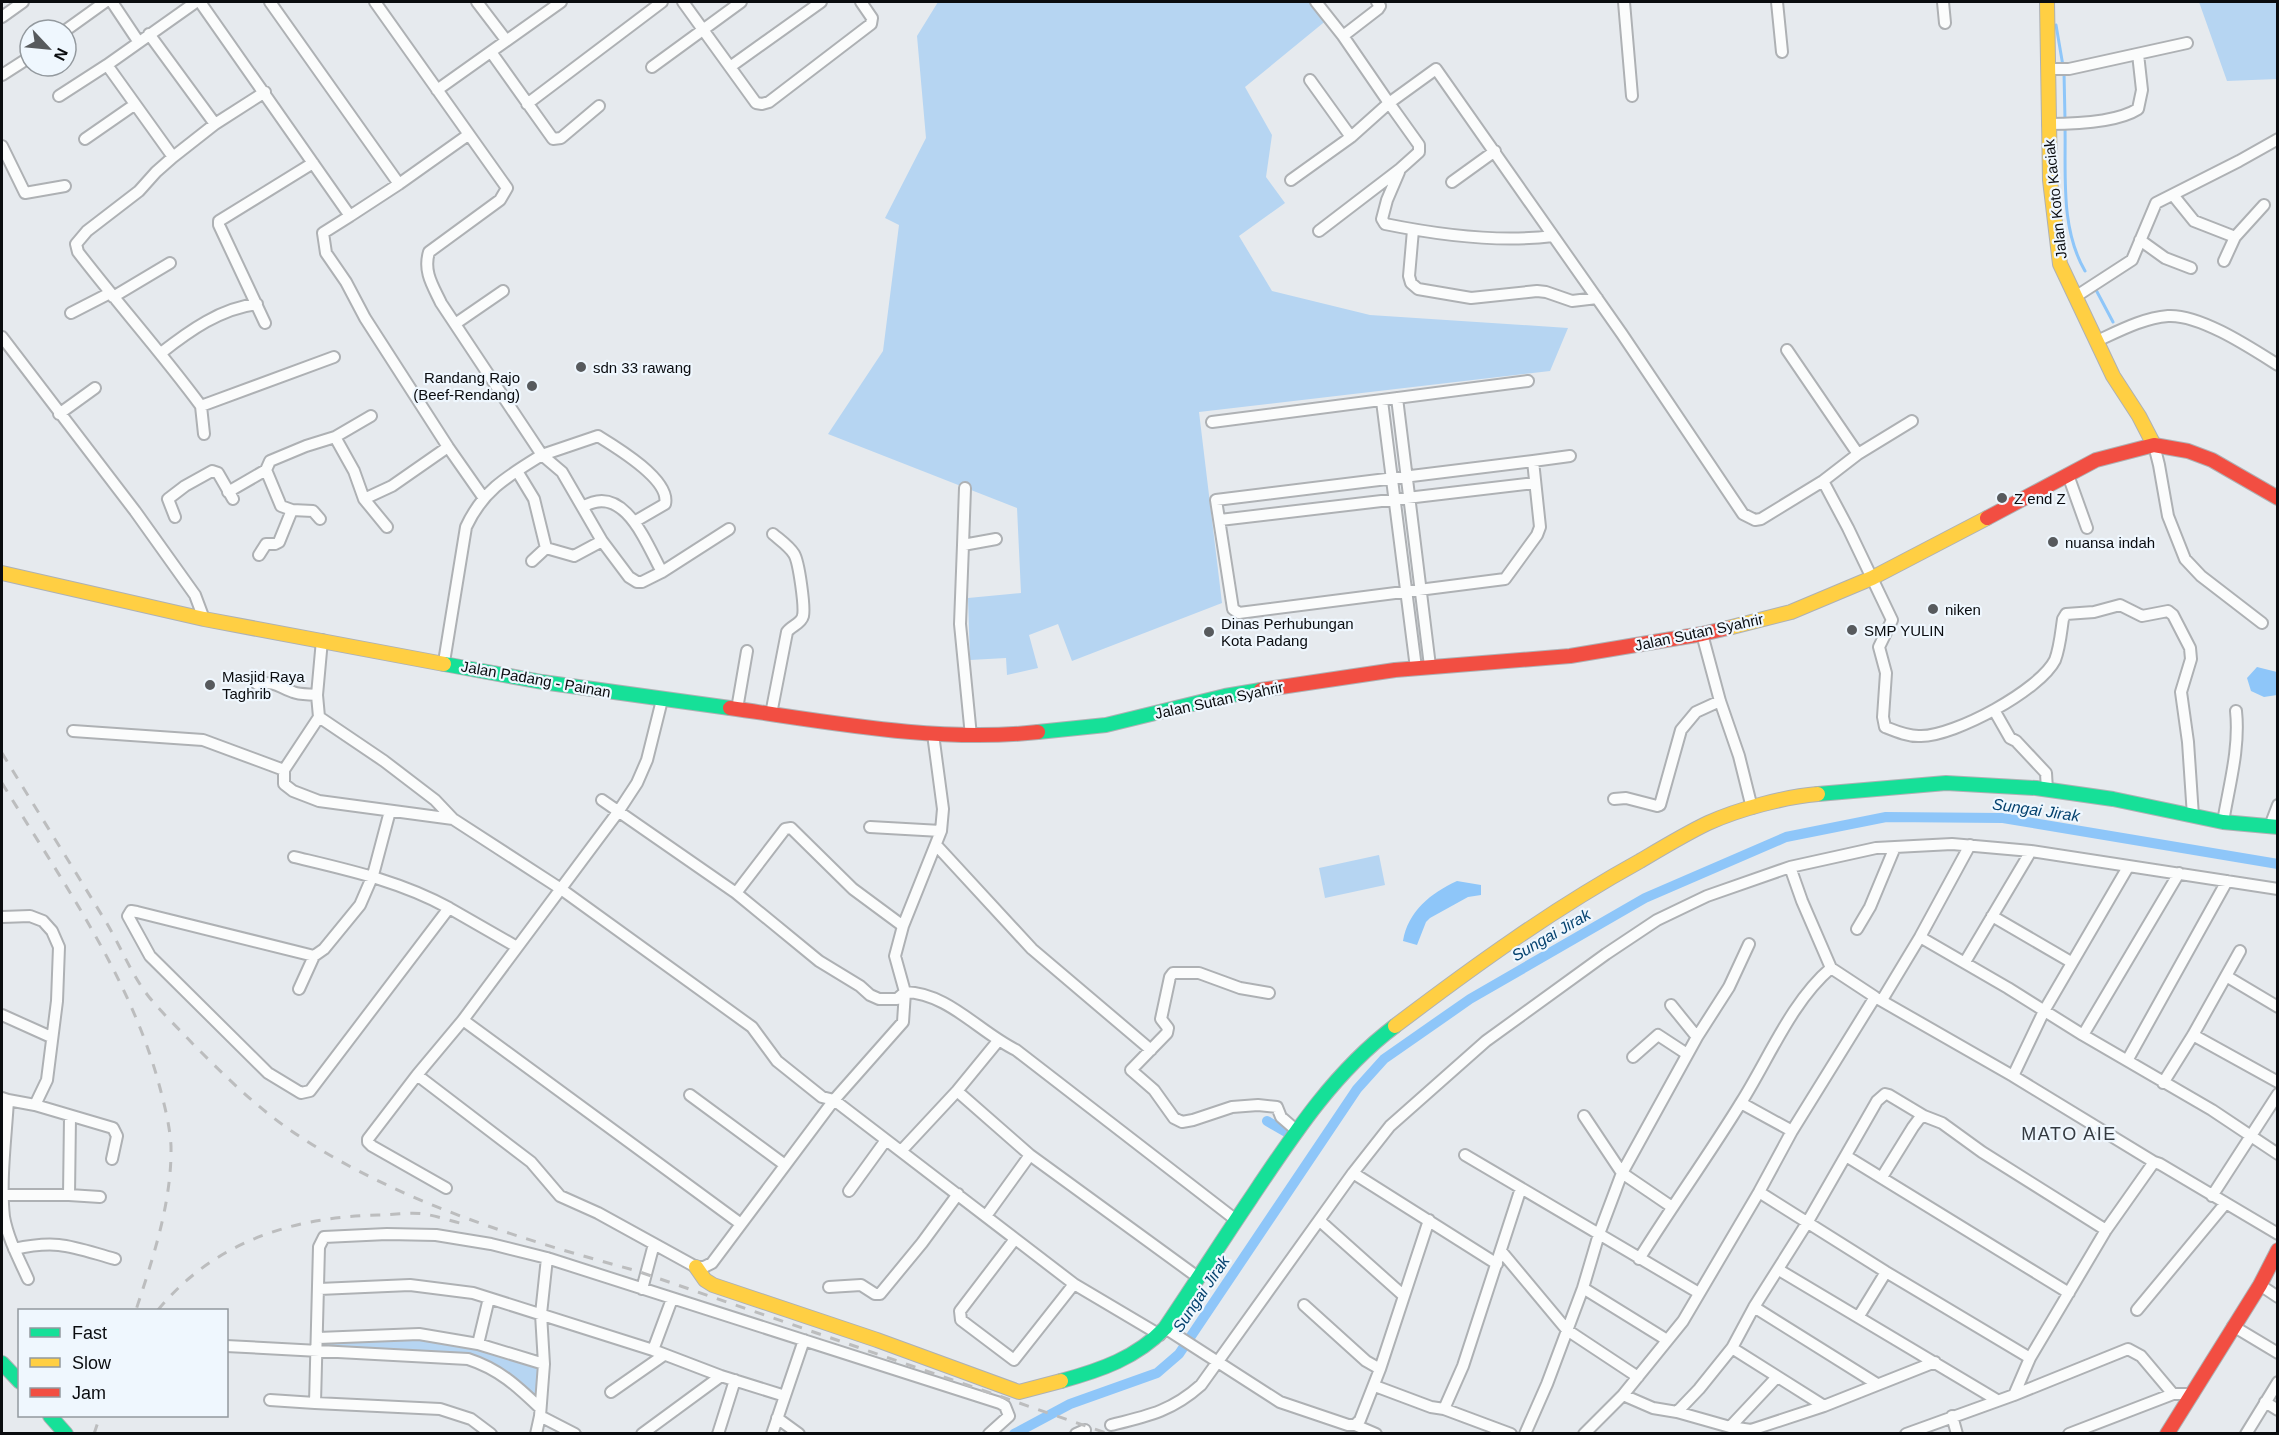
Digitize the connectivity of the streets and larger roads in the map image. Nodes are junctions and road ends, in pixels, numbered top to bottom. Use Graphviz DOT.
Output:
graph roads {
  1 [pos="23,2"];
  2 [pos="105,2"];
  3 [pos="112,2"];
  4 [pos="198,2"];
  5 [pos="270,2"];
  6 [pos="375,2"];
  7 [pos="477,2"];
  8 [pos="561,2"];
  9 [pos="662,2"];
  10 [pos="683,2"];
  11 [pos="741,2"];
  12 [pos="821,2"];
  13 [pos="861,2"];
  14 [pos="1316,2"];
  15 [pos="1377,2"];
  16 [pos="1624,2"];
  17 [pos="1777,2"];
  18 [pos="1943,2"];
  19 [pos="2047,2"];
  20 [pos="2,17"];
  21 [pos="78,21"];
  22 [pos="1945,23"];
  23 [pos="702,29"];
  24 [pos="149,34"];
  25 [pos="1343,36"];
  26 [pos="506,40"];
  27 [pos="138,41"];
  28 [pos="2187,43"];
  29 [pos="1782,51"];
  30 [pos="491,52"];
  31 [pos="2138,54"];
  32 [pos="18,65"];
  33 [pos="107,65"];
  34 [pos="652,67"];
  35 [pos="730,67"];
  36 [pos="2058,69"];
  37 [pos="2,75"];
  38 [pos="1310,80"];
  39 [pos="437,90"];
  40 [pos="265,92"];
  41 [pos="59,96"];
  42 [pos="1632,96"];
  43 [pos="1389,103"];
  44 [pos="527,104"];
  45 [pos="134,105"];
  46 [pos="599,106"];
  47 [pos="215,124"];
  48 [pos="2050,124"];
  49 [pos="468,135"];
  50 [pos="1351,137"];
  51 [pos="85,139"];
  52 [pos="2277,139"];
  53 [pos="2,146"];
  54 [pos="1495,151"];
  55 [pos="173,157"];
  56 [pos="313,163"];
  57 [pos="1400,169"];
  58 [pos="1291,180"];
  59 [pos="1452,182"];
  60 [pos="399,184"];
  61 [pos="64,186"];
  62 [pos="2173,195"];
  63 [pos="2264,205"];
  64 [pos="350,216"];
  65 [pos="1413,230"];
  66 [pos="1319,231"];
  67 [pos="1553,236"];
  68 [pos="2235,237"];
  69 [pos="2140,240"];
  70 [pos="2224,261"];
  71 [pos="170,263"];
  72 [pos="2191,268"];
  73 [pos="503,291"];
  74 [pos="111,295"];
  75 [pos="2077,295"];
  76 [pos="1597,298"];
  77 [pos="257,304"];
  78 [pos="71,313"];
  79 [pos="265,323"];
  80 [pos="455,324"];
  81 [pos="2,337"];
  82 [pos="2097,341"];
  83 [pos="1787,350"];
  84 [pos="161,353"];
  85 [pos="334,357"];
  86 [pos="2277,366"];
  87 [pos="1528,381"];
  88 [pos="95,388"];
  89 [pos="1397,398"];
  90 [pos="1382,401"];
  91 [pos="201,406"];
  92 [pos="59,414"];
  93 [pos="371,416"];
  94 [pos="1912,421"];
  95 [pos="1212,422"];
  96 [pos="204,434"];
  97 [pos="335,437"];
  98 [pos="2154,445"];
  99 [pos="448,447"];
  100 [pos="1858,454"];
  101 [pos="542,455"];
  102 [pos="1570,456"];
  103 [pos="1533,461"];
  104 [pos="266,470"];
  105 [pos="517,471"];
  106 [pos="2068,475"];
  107 [pos="1407,476"];
  108 [pos="1392,478"];
  109 [pos="1823,482"];
  110 [pos="1535,483"];
  111 [pos="965,488"];
  112 [pos="483,497"];
  113 [pos="1410,498"];
  114 [pos="2277,498"];
  115 [pos="364,499"];
  116 [pos="1395,500"];
  117 [pos="583,507"];
  118 [pos="291,510"];
  119 [pos="175,517"];
  120 [pos="320,519"];
  121 [pos="1220,520"];
  122 [pos="634,522"];
  123 [pos="387,527"];
  124 [pos="2087,528"];
  125 [pos="729,529"];
  126 [pos="774,534"];
  127 [pos="996,539"];
  128 [pos="602,541"];
  129 [pos="963,545"];
  130 [pos="546,548"];
  131 [pos="259,555"];
  132 [pos="532,561"];
  133 [pos="662,572"];
  134 [pos="2,573"];
  135 [pos="1872,578"];
  136 [pos="1421,590"];
  137 [pos="1407,592"];
  138 [pos="204,619"];
  139 [pos="2262,623"];
  140 [pos="1702,634"];
  141 [pos="322,640"];
  142 [pos="747,651"];
  143 [pos="444,662"];
  144 [pos="1423,667"];
  145 [pos="257,684"];
  146 [pos="317,695"];
  147 [pos="662,700"];
  148 [pos="1720,701"];
  149 [pos="737,709"];
  150 [pos="1994,710"];
  151 [pos="2236,711"];
  152 [pos="771,714"];
  153 [pos="319,717"];
  154 [pos="1077,729"];
  155 [pos="73,731"];
  156 [pos="933,734"];
  157 [pos="971,736"];
  158 [pos="284,770"];
  159 [pos="2047,790"];
  160 [pos="1614,799"];
  161 [pos="602,800"];
  162 [pos="2277,805"];
  163 [pos="1752,808"];
  164 [pos="390,811"];
  165 [pos="618,812"];
  166 [pos="2193,816"];
  167 [pos="453,819"];
  168 [pos="2223,822"];
  169 [pos="870,827"];
  170 [pos="2274,827"];
  171 [pos="941,831"];
  172 [pos="1970,844"];
  173 [pos="937,846"];
  174 [pos="1895,847"];
  175 [pos="2031,851"];
  176 [pos="294,857"];
  177 [pos="1791,867"];
  178 [pos="2128,867"];
  179 [pos="2179,873"];
  180 [pos="373,875"];
  181 [pos="2227,880"];
  182 [pos="561,889"];
  183 [pos="2277,889"];
  184 [pos="736,893"];
  185 [pos="449,908"];
  186 [pos="1992,916"];
  187 [pos="2,917"];
  188 [pos="903,926"];
  189 [pos="1857,929"];
  190 [pos="1920,937"];
  191 [pos="1749,944"];
  192 [pos="517,947"];
  193 [pos="2240,951"];
  194 [pos="314,956"];
  195 [pos="1965,962"];
  196 [pos="2071,962"];
  197 [pos="1831,968"];
  198 [pos="2226,976"];
  199 [pos="299,988"];
  200 [pos="905,992"];
  201 [pos="1269,993"];
  202 [pos="1878,999"];
  203 [pos="1671,1005"];
  204 [pos="2277,1007"];
  205 [pos="2044,1011"];
  206 [pos="2,1015"];
  207 [pos="464,1020"];
  208 [pos="2083,1035"];
  209 [pos="2193,1035"];
  210 [pos="51,1037"];
  211 [pos="1697,1037"];
  212 [pos="998,1041"];
  213 [pos="1150,1050"];
  214 [pos="1687,1054"];
  215 [pos="1633,1057"];
  216 [pos="2128,1059"];
  217 [pos="417,1075"];
  218 [pos="2013,1076"];
  219 [pos="2277,1082"];
  220 [pos="2163,1083"];
  221 [pos="957,1091"];
  222 [pos="2277,1094"];
  223 [pos="690,1095"];
  224 [pos="5,1099"];
  225 [pos="834,1100"];
  226 [pos="1741,1103"];
  227 [pos="35,1105"];
  228 [pos="1584,1116"];
  229 [pos="1924,1116"];
  230 [pos="70,1117"];
  231 [pos="1295,1131"];
  232 [pos="1792,1131"];
  233 [pos="2252,1137"];
  234 [pos="886,1140"];
  235 [pos="902,1150"];
  236 [pos="2277,1154"];
  237 [pos="1030,1155"];
  238 [pos="1465,1155"];
  239 [pos="1846,1156"];
  240 [pos="112,1159"];
  241 [pos="2154,1162"];
  242 [pos="785,1165"];
  243 [pos="1353,1173"];
  244 [pos="1622,1173"];
  245 [pos="1882,1177"];
  246 [pos="446,1188"];
  247 [pos="1521,1188"];
  248 [pos="849,1191"];
  249 [pos="1759,1192"];
  250 [pos="958,1194"];
  251 [pos="69,1195"];
  252 [pos="2,1196"];
  253 [pos="2212,1196"];
  254 [pos="100,1197"];
  255 [pos="2225,1204"];
  256 [pos="1672,1207"];
  257 [pos="986,1216"];
  258 [pos="3,1218"];
  259 [pos="1236,1220"];
  260 [pos="1429,1220"];
  261 [pos="1320,1221"];
  262 [pos="1808,1223"];
  263 [pos="741,1224"];
  264 [pos="2106,1230"];
  265 [pos="1599,1234"];
  266 [pos="2277,1234"];
  267 [pos="1015,1239"];
  268 [pos="654,1244"];
  269 [pos="14,1249"];
  270 [pos="2277,1250"];
  271 [pos="1501,1251"];
  272 [pos="547,1258"];
  273 [pos="115,1259"];
  274 [pos="1639,1260"];
  275 [pos="1497,1264"];
  276 [pos="696,1267"];
  277 [pos="1779,1269"];
  278 [pos="1886,1272"];
  279 [pos="1192,1273"];
  280 [pos="28,1278"];
  281 [pos="1074,1284"];
  282 [pos="2260,1285"];
  283 [pos="829,1287"];
  284 [pos="1583,1288"];
  285 [pos="319,1289"];
  286 [pos="642,1289"];
  287 [pos="1699,1293"];
  288 [pos="2069,1293"];
  289 [pos="1404,1296"];
  290 [pos="2277,1297"];
  291 [pos="489,1298"];
  292 [pos="672,1299"];
  293 [pos="1304,1305"];
  294 [pos="1754,1307"];
  295 [pos="2137,1310"];
  296 [pos="541,1314"];
  297 [pos="1859,1316"];
  298 [pos="2233,1326"];
  299 [pos="1567,1330"];
  300 [pos="1165,1332"];
  301 [pos="318,1338"];
  302 [pos="804,1340"];
  303 [pos="1667,1340"];
  304 [pos="478,1344"];
  305 [pos="228,1346"];
  306 [pos="1732,1348"];
  307 [pos="318,1350"];
  308 [pos="653,1350"];
  309 [pos="2277,1353"];
  310 [pos="664,1355"];
  311 [pos="2030,1358"];
  312 [pos="1215,1360"];
  313 [pos="1935,1362"];
  314 [pos="2,1363"];
  315 [pos="544,1364"];
  316 [pos="1380,1369"];
  317 [pos="721,1376"];
  318 [pos="1638,1377"];
  319 [pos="1776,1378"];
  320 [pos="18,1380"];
  321 [pos="735,1380"];
  322 [pos="2277,1382"];
  323 [pos="1877,1384"];
  324 [pos="1375,1386"];
  325 [pos="611,1392"];
  326 [pos="2173,1394"];
  327 [pos="2193,1394"];
  328 [pos="1623,1395"];
  329 [pos="2014,1395"];
  330 [pos="785,1396"];
  331 [pos="270,1400"];
  332 [pos="1997,1400"];
  333 [pos="2265,1402"];
  334 [pos="315,1403"];
  335 [pos="1824,1406"];
  336 [pos="1444,1409"];
  337 [pos="2277,1410"];
  338 [pos="540,1412"];
  339 [pos="1677,1412"];
  340 [pos="1952,1416"];
  341 [pos="51,1417"];
  342 [pos="777,1418"];
  343 [pos="1111,1425"];
  344 [pos="1355,1425"];
  345 [pos="1730,1427"];
  346 [pos="1909,1433"];
  347 [pos="66,1434"];
  348 [pos="491,1434"];
  349 [pos="536,1434"];
  350 [pos="574,1434"];
  351 [pos="642,1434"];
  352 [pos="718,1434"];
  353 [pos="772,1434"];
  354 [pos="799,1434"];
  355 [pos="989,1434"];
  356 [pos="1376,1434"];
  357 [pos="1511,1434"];
  358 [pos="1525,1434"];
  359 [pos="1584,1434"];
  360 [pos="1957,1434"];
  361 [pos="2069,1434"];
  362 [pos="2167,1434"];
  363 [pos="2246,1434"];
  1 -- 20 [label="street"];
  2 -- 21 [label="street"];
  3 -- 27 [label="street"];
  4 -- 24 [label="street"];
  4 -- 40 [label="street"];
  5 -- 60 [label="street"];
  6 -- 39 [label="street"];
  7 -- 26 [label="street"];
  8 -- 26 [label="street"];
  9 -- 44 [label="street"];
  10 -- 23 [label="street"];
  11 -- 23 [label="street"];
  12 -- 35 [label="street"];
  13 -- 35 [label="street"];
  14 -- 25 [label="street"];
  15 -- 25 [label="street"];
  16 -- 42 [label="street"];
  17 -- 29 [label="street"];
  18 -- 22 [label="street"];
  19 -- 36 [label="street, Jalan Koto Kaciak"];
  23 -- 34 [label="street"];
  23 -- 35 [label="street"];
  24 -- 27 [label="street"];
  24 -- 47 [label="street"];
  25 -- 43 [label="street"];
  26 -- 30 [label="street"];
  27 -- 33 [label="street"];
  28 -- 31 [label="street"];
  30 -- 39 [label="street"];
  30 -- 44 [label="street"];
  31 -- 36 [label="street"];
  31 -- 48 [label="street"];
  32 -- 37 [label="street"];
  33 -- 41 [label="street"];
  33 -- 45 [label="street"];
  36 -- 48 [label="street, Jalan Koto Kaciak"];
  38 -- 50 [label="street"];
  39 -- 49 [label="street"];
  40 -- 47 [label="street"];
  40 -- 56 [label="street"];
  43 -- 50 [label="street"];
  43 -- 54 [label="street"];
  43 -- 57 [label="street"];
  44 -- 46 [label="street"];
  45 -- 51 [label="street"];
  45 -- 55 [label="street"];
  47 -- 55 [label="street"];
  48 -- 75 [label="street, Jalan Koto Kaciak"];
  49 -- 60 [label="street"];
  49 -- 80 [label="street"];
  50 -- 58 [label="street"];
  52 -- 62 [label="street"];
  53 -- 61 [label="street"];
  54 -- 59 [label="street"];
  54 -- 67 [label="street"];
  55 -- 74 [label="street"];
  56 -- 64 [label="street"];
  56 -- 77 [label="street"];
  57 -- 65 [label="street"];
  57 -- 66 [label="street"];
  60 -- 64 [label="street"];
  62 -- 68 [label="street"];
  62 -- 69 [label="street"];
  63 -- 68 [label="street"];
  64 -- 99 [label="street"];
  65 -- 67 [label="street"];
  65 -- 76 [label="street"];
  67 -- 76 [label="street"];
  68 -- 70 [label="street"];
  69 -- 72 [label="street"];
  69 -- 75 [label="street"];
  71 -- 74 [label="street"];
  73 -- 80 [label="street"];
  74 -- 78 [label="street"];
  74 -- 84 [label="street"];
  75 -- 82 [label="street, Jalan Koto Kaciak"];
  76 -- 109 [label="street"];
  77 -- 79 [label="street"];
  77 -- 84 [label="street"];
  80 -- 101 [label="street"];
  81 -- 92 [label="street"];
  82 -- 86 [label="street"];
  82 -- 98 [label="street, Jalan Koto Kaciak"];
  83 -- 100 [label="street"];
  84 -- 91 [label="street"];
  85 -- 91 [label="street"];
  87 -- 89 [label="street"];
  88 -- 92 [label="street"];
  89 -- 90 [label="street"];
  89 -- 107 [label="street"];
  90 -- 95 [label="street"];
  90 -- 108 [label="street"];
  91 -- 96 [label="street"];
  92 -- 138 [label="street"];
  93 -- 97 [label="street"];
  94 -- 100 [label="street"];
  97 -- 104 [label="street"];
  97 -- 115 [label="street"];
  98 -- 106 [label="street, Jalan Sutan Syahrir"];
  98 -- 114 [label="street, Jalan Sutan Syahrir"];
  98 -- 139 [label="street"];
  99 -- 112 [label="street"];
  99 -- 115 [label="street"];
  100 -- 109 [label="street"];
  101 -- 105 [label="street"];
  101 -- 117 [label="street"];
  101 -- 122 [label="street"];
  102 -- 103 [label="street"];
  103 -- 107 [label="street"];
  103 -- 110 [label="street"];
  104 -- 118 [label="street"];
  104 -- 119 [label="street"];
  105 -- 112 [label="street"];
  105 -- 130 [label="street"];
  106 -- 124 [label="street"];
  106 -- 135 [label="street, Jalan Sutan Syahrir"];
  107 -- 108 [label="street"];
  107 -- 113 [label="street"];
  108 -- 116 [label="street"];
  108 -- 121 [label="street"];
  109 -- 135 [label="street"];
  110 -- 113 [label="street"];
  110 -- 136 [label="street"];
  111 -- 129 [label="street"];
  112 -- 143 [label="street"];
  113 -- 116 [label="street"];
  113 -- 136 [label="street"];
  115 -- 123 [label="street"];
  116 -- 121 [label="street"];
  116 -- 137 [label="street"];
  117 -- 122 [label="street"];
  117 -- 128 [label="street"];
  118 -- 120 [label="street"];
  118 -- 131 [label="street"];
  121 -- 137 [label="street"];
  122 -- 133 [label="street"];
  125 -- 133 [label="street"];
  126 -- 152 [label="street"];
  127 -- 129 [label="street"];
  128 -- 130 [label="street"];
  128 -- 133 [label="street"];
  129 -- 157 [label="street"];
  130 -- 132 [label="street"];
  134 -- 138 [label="street, Jalan Padang - Painan"];
  135 -- 140 [label="street, Jalan Sutan Syahrir"];
  135 -- 150 [label="street"];
  136 -- 137 [label="street"];
  136 -- 144 [label="street"];
  137 -- 144 [label="street"];
  138 -- 141 [label="street, Jalan Padang - Painan"];
  140 -- 144 [label="street, Jalan Sutan Syahrir"];
  140 -- 148 [label="street"];
  141 -- 143 [label="street, Jalan Padang - Painan"];
  141 -- 146 [label="street"];
  142 -- 149 [label="street"];
  143 -- 147 [label="street, Jalan Padang - Painan"];
  144 -- 154 [label="street, Jalan Sutan Syahrir"];
  145 -- 146 [label="street"];
  146 -- 153 [label="street"];
  147 -- 149 [label="street, Jalan Padang - Painan"];
  147 -- 165 [label="street"];
  148 -- 160 [label="street"];
  148 -- 163 [label="street"];
  149 -- 152 [label="street, Jalan Padang - Painan"];
  150 -- 159 [label="street"];
  150 -- 166 [label="street"];
  151 -- 168 [label="street"];
  152 -- 156 [label="street, Jalan Padang - Painan"];
  153 -- 158 [label="street"];
  153 -- 167 [label="street"];
  154 -- 157 [label="street, Jalan Padang - Painan"];
  155 -- 158 [label="street"];
  156 -- 157 [label="street, Jalan Padang - Painan"];
  156 -- 171 [label="street"];
  158 -- 164 [label="street"];
  159 -- 163 [label="street"];
  159 -- 166 [label="street"];
  161 -- 165 [label="street"];
  162 -- 170 [label="street"];
  163 -- 231 [label="street"];
  164 -- 167 [label="street"];
  164 -- 180 [label="street"];
  165 -- 182 [label="street"];
  165 -- 184 [label="street"];
  166 -- 168 [label="street"];
  167 -- 182 [label="street"];
  168 -- 170 [label="street"];
  169 -- 171 [label="street"];
  171 -- 173 [label="street"];
  172 -- 174 [label="street"];
  172 -- 175 [label="street"];
  172 -- 190 [label="street"];
  173 -- 188 [label="street"];
  173 -- 213 [label="street"];
  174 -- 177 [label="street"];
  174 -- 189 [label="street"];
  175 -- 178 [label="street"];
  175 -- 186 [label="street"];
  176 -- 180 [label="street"];
  177 -- 197 [label="street"];
  177 -- 243 [label="street"];
  178 -- 179 [label="street"];
  178 -- 196 [label="street"];
  179 -- 181 [label="street"];
  179 -- 208 [label="street"];
  180 -- 185 [label="street"];
  180 -- 194 [label="street"];
  181 -- 183 [label="street"];
  181 -- 216 [label="street"];
  182 -- 192 [label="street"];
  182 -- 225 [label="street"];
  184 -- 188 [label="street"];
  184 -- 200 [label="street"];
  185 -- 192 [label="street"];
  185 -- 194 [label="street"];
  186 -- 195 [label="street"];
  186 -- 196 [label="street"];
  187 -- 210 [label="street"];
  188 -- 200 [label="street"];
  190 -- 195 [label="street"];
  190 -- 202 [label="street"];
  191 -- 211 [label="street"];
  192 -- 207 [label="street"];
  193 -- 198 [label="street"];
  194 -- 199 [label="street"];
  195 -- 205 [label="street"];
  196 -- 205 [label="street"];
  197 -- 202 [label="street"];
  197 -- 226 [label="street"];
  198 -- 204 [label="street"];
  198 -- 209 [label="street"];
  200 -- 212 [label="street"];
  200 -- 225 [label="street"];
  201 -- 213 [label="street"];
  202 -- 218 [label="street"];
  202 -- 232 [label="street"];
  203 -- 211 [label="street"];
  205 -- 208 [label="street"];
  205 -- 218 [label="street"];
  206 -- 210 [label="street"];
  207 -- 217 [label="street"];
  207 -- 263 [label="street"];
  208 -- 216 [label="street"];
  209 -- 219 [label="street"];
  209 -- 220 [label="street"];
  210 -- 227 [label="street"];
  211 -- 214 [label="street"];
  212 -- 221 [label="street"];
  212 -- 259 [label="street"];
  213 -- 231 [label="street"];
  214 -- 215 [label="street"];
  214 -- 244 [label="street"];
  216 -- 220 [label="street"];
  217 -- 246 [label="street"];
  217 -- 268 [label="street"];
  218 -- 241 [label="street"];
  220 -- 233 [label="street"];
  221 -- 235 [label="street"];
  221 -- 237 [label="street"];
  222 -- 233 [label="street"];
  223 -- 242 [label="street"];
  224 -- 227 [label="street"];
  224 -- 252 [label="street"];
  225 -- 234 [label="street"];
  225 -- 242 [label="street"];
  226 -- 232 [label="street"];
  226 -- 256 [label="street"];
  227 -- 230 [label="street"];
  228 -- 244 [label="street"];
  229 -- 239 [label="street"];
  229 -- 245 [label="street"];
  229 -- 264 [label="street"];
  230 -- 240 [label="street"];
  230 -- 251 [label="street"];
  231 -- 259 [label="street"];
  232 -- 249 [label="street"];
  233 -- 236 [label="street"];
  233 -- 253 [label="street"];
  234 -- 235 [label="street"];
  234 -- 248 [label="street"];
  235 -- 250 [label="street"];
  237 -- 257 [label="street"];
  237 -- 279 [label="street"];
  238 -- 247 [label="street"];
  239 -- 245 [label="street"];
  239 -- 262 [label="street"];
  241 -- 253 [label="street"];
  241 -- 264 [label="street"];
  242 -- 263 [label="street"];
  243 -- 260 [label="street"];
  243 -- 261 [label="street"];
  244 -- 256 [label="street"];
  244 -- 265 [label="street"];
  245 -- 288 [label="street"];
  247 -- 265 [label="street"];
  247 -- 271 [label="street"];
  249 -- 262 [label="street"];
  249 -- 287 [label="street"];
  250 -- 257 [label="street"];
  250 -- 283 [label="street"];
  251 -- 252 [label="street"];
  251 -- 254 [label="street"];
  252 -- 258 [label="street"];
  253 -- 255 [label="street"];
  255 -- 266 [label="street"];
  255 -- 295 [label="street"];
  256 -- 274 [label="street"];
  257 -- 267 [label="street"];
  258 -- 269 [label="street"];
  259 -- 300 [label="street"];
  260 -- 275 [label="street"];
  260 -- 289 [label="street"];
  261 -- 289 [label="street"];
  261 -- 312 [label="street"];
  262 -- 277 [label="street"];
  262 -- 278 [label="street"];
  263 -- 276 [label="street"];
  264 -- 288 [label="street"];
  265 -- 274 [label="street"];
  265 -- 284 [label="street"];
  267 -- 281 [label="street"];
  267 -- 281 [label="street"];
  268 -- 276 [label="street"];
  268 -- 286 [label="street"];
  269 -- 273 [label="street"];
  269 -- 280 [label="street"];
  270 -- 282 [label="street"];
  271 -- 275 [label="street"];
  271 -- 299 [label="street"];
  272 -- 285 [label="street"];
  272 -- 286 [label="street"];
  272 -- 296 [label="street"];
  274 -- 287 [label="street"];
  275 -- 336 [label="street"];
  276 -- 300 [label="street"];
  277 -- 294 [label="street"];
  277 -- 297 [label="street"];
  278 -- 297 [label="street"];
  278 -- 311 [label="street"];
  281 -- 300 [label="street"];
  282 -- 290 [label="street"];
  282 -- 298 [label="street"];
  284 -- 299 [label="street"];
  284 -- 303 [label="street"];
  285 -- 291 [label="street"];
  285 -- 301 [label="street"];
  286 -- 292 [label="street"];
  287 -- 303 [label="street"];
  288 -- 311 [label="street"];
  289 -- 316 [label="street"];
  291 -- 296 [label="street"];
  291 -- 304 [label="street"];
  292 -- 302 [label="street"];
  292 -- 308 [label="street"];
  293 -- 316 [label="street"];
  294 -- 306 [label="street"];
  294 -- 323 [label="street"];
  296 -- 308 [label="street"];
  296 -- 315 [label="street"];
  297 -- 313 [label="street"];
  298 -- 309 [label="street"];
  298 -- 327 [label="street"];
  299 -- 318 [label="street"];
  299 -- 358 [label="street"];
  300 -- 312 [label="street"];
  301 -- 304 [label="street"];
  301 -- 307 [label="street"];
  302 -- 330 [label="street"];
  302 -- 355 [label="street"];
  303 -- 318 [label="street"];
  304 -- 315 [label="street"];
  305 -- 307 [label="street"];
  306 -- 319 [label="street"];
  306 -- 339 [label="street"];
  307 -- 334 [label="street"];
  307 -- 338 [label="street"];
  308 -- 310 [label="street"];
  310 -- 317 [label="street"];
  310 -- 325 [label="street"];
  311 -- 329 [label="street"];
  312 -- 343 [label="street"];
  312 -- 344 [label="street"];
  313 -- 323 [label="street"];
  313 -- 332 [label="street"];
  314 -- 320 [label="street"];
  315 -- 338 [label="street"];
  316 -- 324 [label="street"];
  317 -- 321 [label="street"];
  317 -- 351 [label="street"];
  318 -- 328 [label="street"];
  319 -- 335 [label="street"];
  319 -- 345 [label="street"];
  321 -- 330 [label="street"];
  321 -- 352 [label="street"];
  322 -- 333 [label="street"];
  323 -- 335 [label="street"];
  324 -- 336 [label="street"];
  324 -- 344 [label="street"];
  326 -- 327 [label="street"];
  326 -- 329 [label="street"];
  326 -- 361 [label="street"];
  327 -- 362 [label="street"];
  328 -- 339 [label="street"];
  328 -- 359 [label="street"];
  329 -- 332 [label="street"];
  330 -- 342 [label="street"];
  331 -- 334 [label="street"];
  332 -- 340 [label="street"];
  333 -- 337 [label="street"];
  333 -- 363 [label="street"];
  334 -- 348 [label="street"];
  335 -- 345 [label="street"];
  336 -- 357 [label="street"];
  338 -- 349 [label="street"];
  338 -- 350 [label="street"];
  339 -- 345 [label="street"];
  340 -- 346 [label="street"];
  340 -- 360 [label="street"];
  341 -- 347 [label="street"];
  342 -- 353 [label="street"];
  342 -- 354 [label="street"];
  344 -- 356 [label="street"];
}
